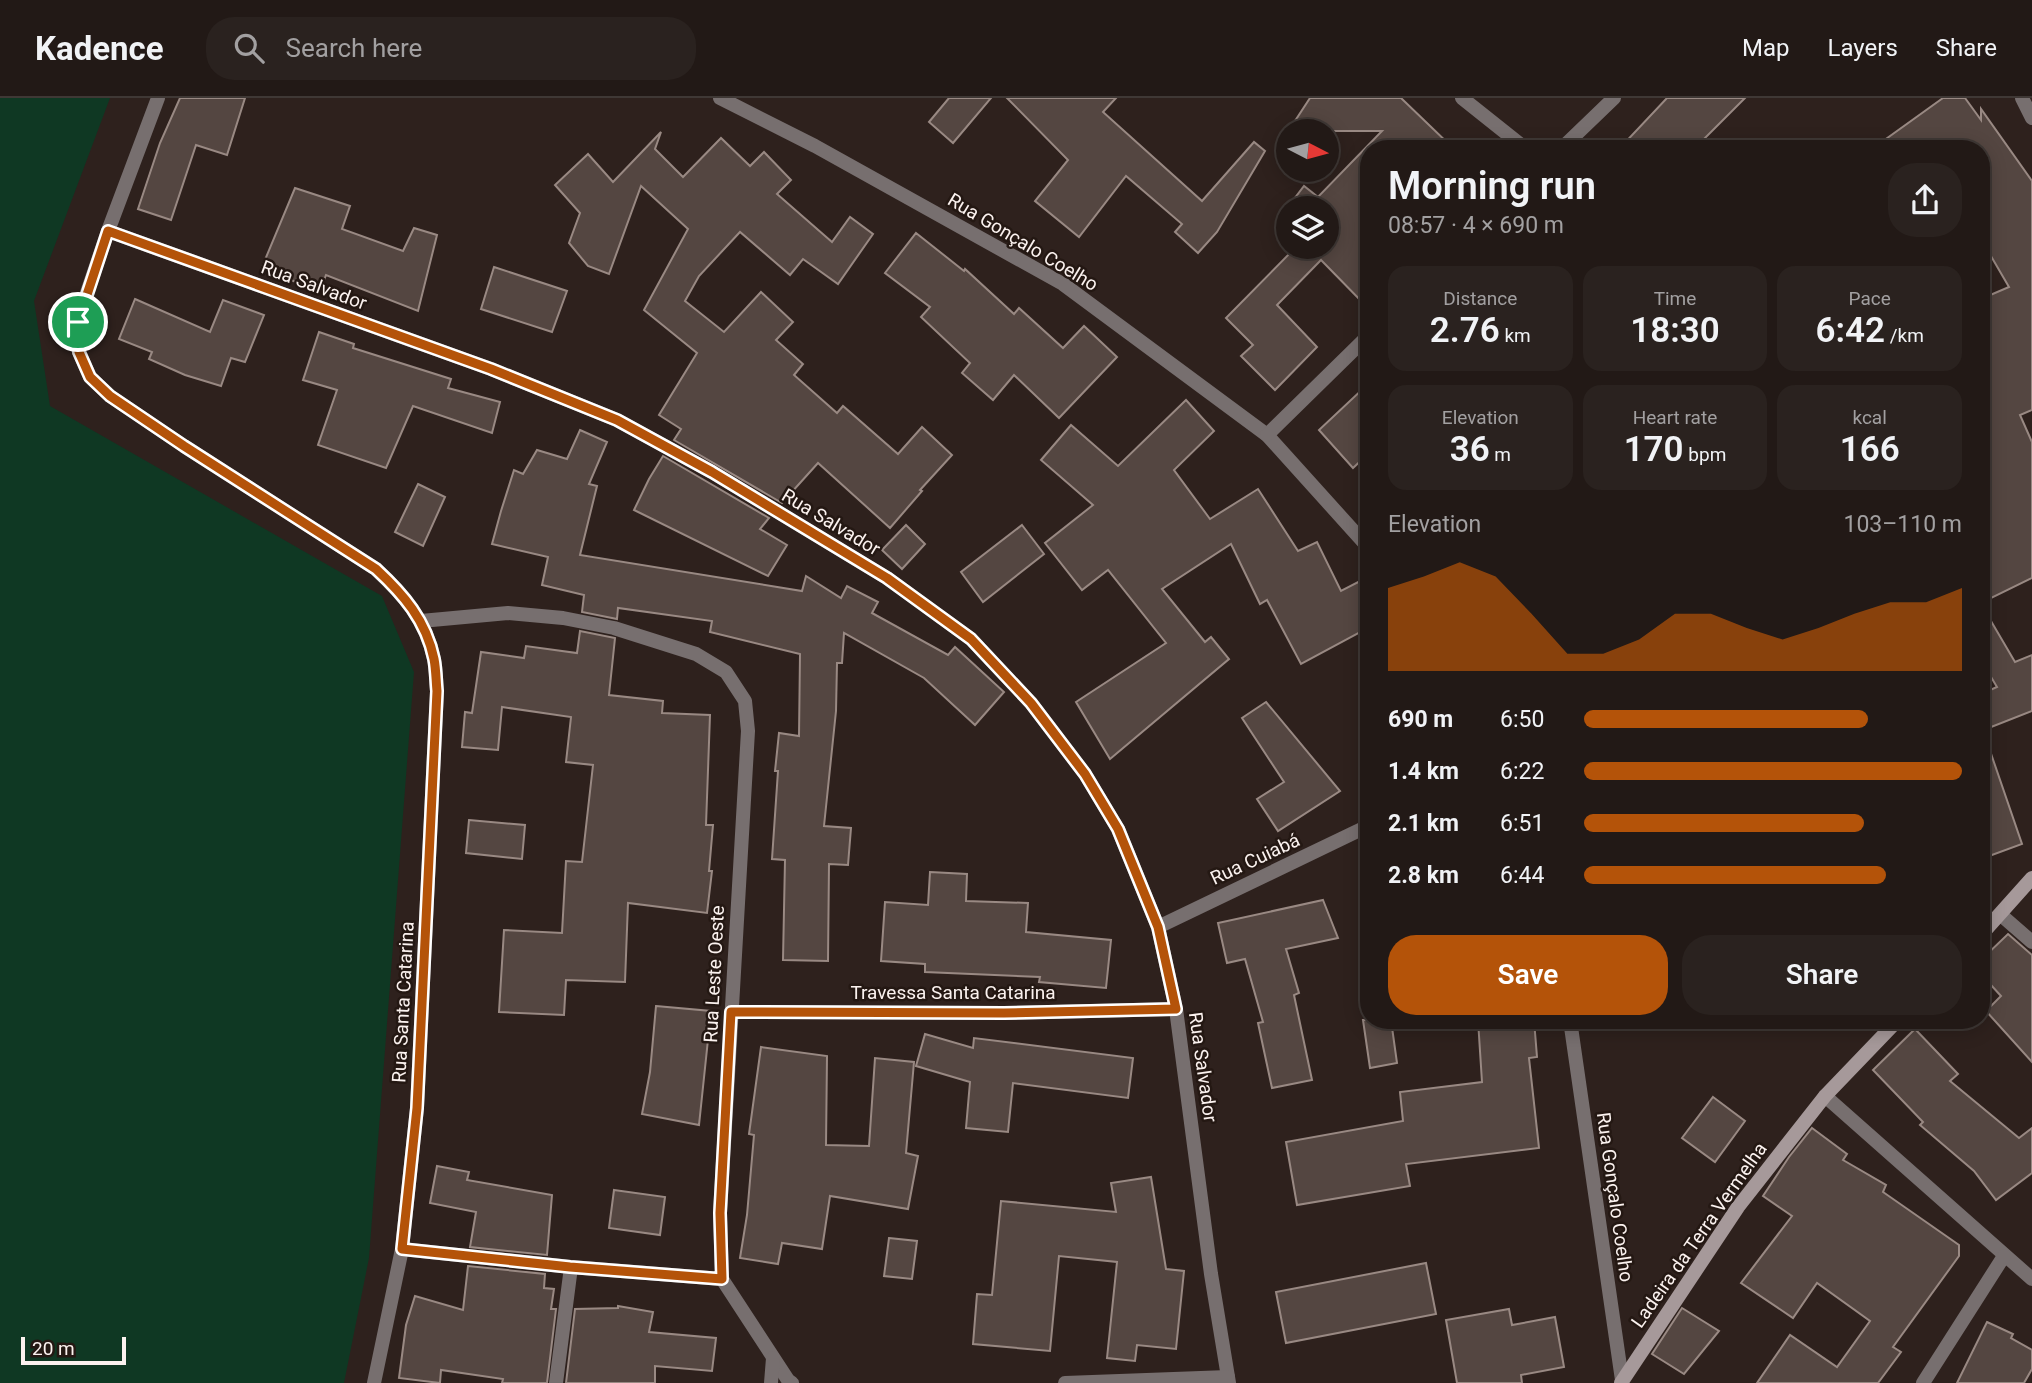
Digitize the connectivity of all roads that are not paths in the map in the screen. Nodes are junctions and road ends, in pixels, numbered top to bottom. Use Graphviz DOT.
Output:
graph roads {
  1 [pos="158,98"];
  2 [pos="720,98"];
  3 [pos="1462,98"];
  4 [pos="1614,98"];
  5 [pos="2022,98"];
  6 [pos="2032,118"];
  7 [pos="1515,140"];
  8 [pos="1570,140"];
  9 [pos="108,231"];
  10 [pos="1360,344"];
  11 [pos="1267,435"];
  12 [pos="1360,538"];
  13 [pos="421,621"];
  14 [pos="1360,830"];
  15 [pos="2032,878"];
  16 [pos="2001,915"];
  17 [pos="1990,926"];
  18 [pos="1158,927"];
  19 [pos="2032,942"];
  20 [pos="1176,1009"];
  21 [pos="731,1012"];
  22 [pos="1571,1029"];
  23 [pos="1889,1029"];
  24 [pos="1825,1096"];
  25 [pos="402,1249"];
  26 [pos="2004,1256"];
  27 [pos="570,1267"];
  28 [pos="722,1279"];
  29 [pos="2032,1279"];
  30 [pos="773,1358"];
  31 [pos="1229,1380"];
  32 [pos="1622,1382"];
  33 [pos="374,1383"];
  34 [pos="556,1383"];
  35 [pos="771,1383"];
  36 [pos="792,1383"];
  37 [pos="1065,1383"];
  38 [pos="1923,1383"];
  1 -- 9 [label="street, Rua Santa Catarina"];
  2 -- 11 [label="street, Rua Gonçalo Coelho"];
  3 -- 7 [label="street"];
  4 -- 8 [label="street"];
  5 -- 6 [label="street"];
  9 -- 13 [label="street, Rua Santa Catarina"];
  9 -- 18 [label="street, Rua Salvador"];
  10 -- 11 [label="street"];
  11 -- 12 [label="street, Rua Gonçalo Coelho"];
  13 -- 21 [label="street, Rua Leste Oeste"];
  13 -- 25 [label="street, Rua Santa Catarina"];
  14 -- 18 [label="street, Rua Cuiabá"];
  15 -- 16 [label="main road"];
  16 -- 17 [label="main road"];
  16 -- 19 [label="street"];
  18 -- 20 [label="street, Rua Salvador"];
  20 -- 21 [label="street, Travessa Santa Catarina"];
  20 -- 31 [label="street, Rua Salvador"];
  21 -- 28 [label="street, Rua Leste Oeste"];
  22 -- 32 [label="street, Rua Gonçalo Coelho"];
  23 -- 24 [label="main road, Ladeira da Terra Vermelha"];
  24 -- 26 [label="street"];
  24 -- 32 [label="main road, Ladeira da Terra Vermelha"];
  25 -- 27 [label="street"];
  25 -- 33 [label="street, Rua Santa Catarina"];
  26 -- 29 [label="street"];
  26 -- 38 [label="street"];
  27 -- 28 [label="street"];
  27 -- 34 [label="street"];
  28 -- 30 [label="street"];
  30 -- 35 [label="street"];
  30 -- 36 [label="street"];
  31 -- 37 [label="street"];
}
